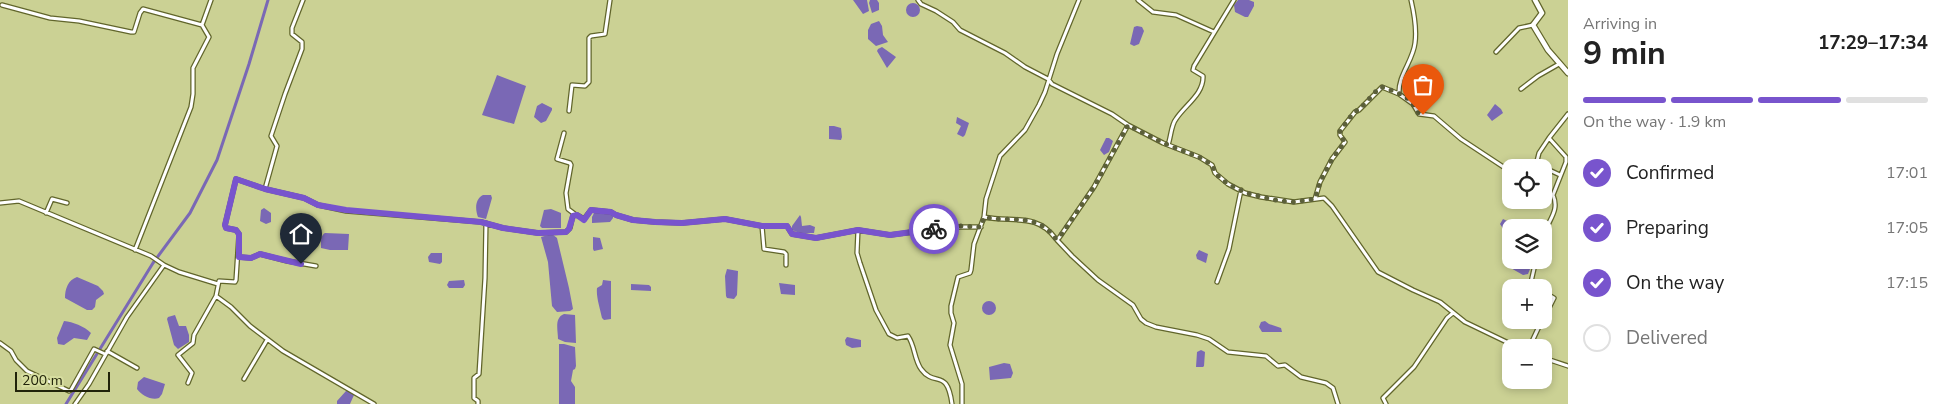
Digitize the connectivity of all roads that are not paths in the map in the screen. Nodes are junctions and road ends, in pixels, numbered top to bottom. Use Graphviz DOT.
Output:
graph roads {
  1 [pos="4,0"];
  2 [pos="211,0"];
  3 [pos="303,0"];
  4 [pos="610,0"];
  5 [pos="918,0"];
  6 [pos="1079,0"];
  7 [pos="1138,0"];
  8 [pos="1234,0"];
  9 [pos="1411,0"];
  10 [pos="1417,0"];
  11 [pos="1535,0"];
  12 [pos="1,5"];
  13 [pos="1412,6"];
  14 [pos="202,24"];
  15 [pos="1533,25"];
  16 [pos="1214,32"];
  17 [pos="1496,52"];
  18 [pos="1559,64"];
  19 [pos="1568,73"];
  20 [pos="1048,79"];
  21 [pos="1521,89"];
  22 [pos="1399,94"];
  23 [pos="569,111"];
  24 [pos="1568,114"];
  25 [pos="1128,125"];
  26 [pos="564,133"];
  27 [pos="1549,138"];
  28 [pos="1168,145"];
  29 [pos="1502,166"];
  30 [pos="1560,175"];
  31 [pos="265,189"];
  32 [pos="1241,190"];
  33 [pos="1553,195"];
  34 [pos="1315,199"];
  35 [pos="0,203"];
  36 [pos="67,203"];
  37 [pos="46,213"];
  38 [pos="577,215"];
  39 [pos="984,217"];
  40 [pos="1552,219"];
  41 [pos="486,223"];
  42 [pos="762,226"];
  43 [pos="981,227"];
  44 [pos="858,230"];
  45 [pos="1056,239"];
  46 [pos="135,250"];
  47 [pos="239,257"];
  48 [pos="163,264"];
  49 [pos="786,265"];
  50 [pos="316,266"];
  51 [pos="1217,282"];
  52 [pos="218,284"];
  53 [pos="216,296"];
  54 [pos="1452,313"];
  55 [pos="267,340"];
  56 [pos="1502,340"];
  57 [pos="0,343"];
  58 [pos="103,352"];
  59 [pos="1552,361"];
  60 [pos="1568,366"];
  61 [pos="137,368"];
  62 [pos="244,379"];
  63 [pos="188,383"];
  64 [pos="75,404"];
  65 [pos="374,404"];
  66 [pos="478,404"];
  67 [pos="952,404"];
  68 [pos="962,404"];
  69 [pos="1338,404"];
  70 [pos="1386,404"];
  1 -- 12 [label="street"];
  2 -- 14 [label="street"];
  3 -- 31 [label="street"];
  4 -- 23 [label="street"];
  5 -- 20 [label="street"];
  6 -- 20 [label="street"];
  7 -- 16 [label="street"];
  8 -- 16 [label="street"];
  9 -- 13 [label="street"];
  10 -- 13 [label="street"];
  11 -- 15 [label="street"];
  12 -- 14 [label="street"];
  13 -- 22 [label="street"];
  14 -- 46 [label="street"];
  15 -- 17 [label="street"];
  15 -- 18 [label="street"];
  16 -- 28 [label="street"];
  18 -- 19 [label="street"];
  18 -- 21 [label="street"];
  20 -- 25 [label="street"];
  20 -- 39 [label="street"];
  22 -- 29 [label="street"];
  22 -- 34 [label="street"];
  24 -- 27 [label="street"];
  25 -- 28 [label="street"];
  25 -- 45 [label="street"];
  26 -- 38 [label="street"];
  27 -- 30 [label="street"];
  27 -- 30 [label="street"];
  28 -- 32 [label="street"];
  30 -- 33 [label="street"];
  31 -- 41 [label="street"];
  31 -- 47 [label="street"];
  32 -- 34 [label="street"];
  32 -- 51 [label="street"];
  33 -- 40 [label="street"];
  34 -- 54 [label="street"];
  35 -- 37 [label="street"];
  36 -- 37 [label="street"];
  37 -- 46 [label="street"];
  38 -- 41 [label="street"];
  38 -- 42 [label="street"];
  39 -- 43 [label="street"];
  39 -- 45 [label="street"];
  41 -- 66 [label="street"];
  42 -- 44 [label="street"];
  42 -- 49 [label="street"];
  43 -- 44 [label="street"];
  43 -- 68 [label="street"];
  44 -- 67 [label="street"];
  45 -- 69 [label="street"];
  46 -- 48 [label="street"];
  47 -- 50 [label="street"];
  47 -- 52 [label="street"];
  48 -- 52 [label="street"];
  48 -- 58 [label="street"];
  52 -- 53 [label="street"];
  53 -- 55 [label="street"];
  53 -- 63 [label="street"];
  54 -- 56 [label="street"];
  54 -- 70 [label="street"];
  55 -- 62 [label="street"];
  55 -- 65 [label="street"];
  57 -- 58 [label="street"];
  58 -- 61 [label="street"];
  58 -- 64 [label="street"];
  59 -- 60 [label="street"];
}
